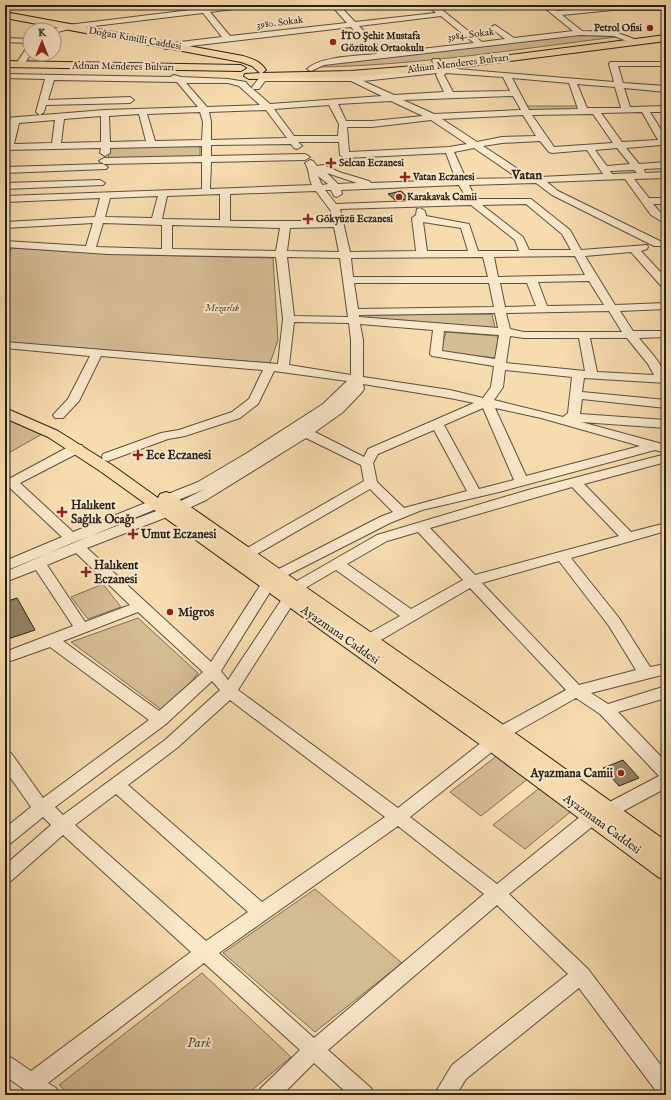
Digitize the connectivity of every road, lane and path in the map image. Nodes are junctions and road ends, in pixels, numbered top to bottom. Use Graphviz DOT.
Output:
graph roads {
  1 [pos="161,5"];
  2 [pos="249,5"];
  3 [pos="334,5"];
  4 [pos="431,5"];
  5 [pos="545,5"];
  6 [pos="608,7"];
  7 [pos="666,8"];
  8 [pos="206,10"];
  9 [pos="555,13"];
  10 [pos="443,14"];
  11 [pos="5,15"];
  12 [pos="168,15"];
  13 [pos="5,18"];
  14 [pos="25,22"];
  15 [pos="33,22"];
  16 [pos="353,24"];
  17 [pos="495,27"];
  18 [pos="62,29"];
  19 [pos="62,29"];
  20 [pos="666,32"];
  21 [pos="580,33"];
  22 [pos="624,38"];
  23 [pos="666,38"];
  24 [pos="228,39"];
  25 [pos="5,40"];
  26 [pos="22,41"];
  27 [pos="512,41"];
  28 [pos="634,42"];
  29 [pos="480,44"];
  30 [pos="170,46"];
  31 [pos="208,55"];
  32 [pos="383,56"];
  33 [pos="22,61"];
  34 [pos="5,64"];
  35 [pos="20,64"];
  36 [pos="666,64"];
  37 [pos="284,65"];
  38 [pos="440,66"];
  39 [pos="200,68"];
  40 [pos="5,69"];
  41 [pos="311,69"];
  42 [pos="247,72"];
  43 [pos="168,73"];
  44 [pos="342,74"];
  45 [pos="506,75"];
  46 [pos="5,76"];
  47 [pos="50,78"];
  48 [pos="352,79"];
  49 [pos="179,80"];
  50 [pos="572,80"];
  51 [pos="618,84"];
  52 [pos="256,87"];
  53 [pos="665,87"];
  54 [pos="134,90"];
  55 [pos="516,93"];
  56 [pos="450,95"];
  57 [pos="257,98"];
  58 [pos="394,99"];
  59 [pos="332,102"];
  60 [pos="43,103"];
  61 [pos="268,107"];
  62 [pos="204,109"];
  63 [pos="626,109"];
  64 [pos="644,109"];
  65 [pos="666,109"];
  66 [pos="142,111"];
  67 [pos="583,111"];
  68 [pos="126,112"];
  69 [pos="525,112"];
  70 [pos="596,112"];
  71 [pos="105,113"];
  72 [pos="60,117"];
  73 [pos="433,117"];
  74 [pos="38,118"];
  75 [pos="15,120"];
  76 [pos="5,121"];
  77 [pos="343,124"];
  78 [pos="542,138"];
  79 [pos="343,139"];
  80 [pos="293,140"];
  81 [pos="207,142"];
  82 [pos="151,143"];
  83 [pos="665,143"];
  84 [pos="106,144"];
  85 [pos="477,145"];
  86 [pos="618,145"];
  87 [pos="56,146"];
  88 [pos="7,147"];
  89 [pos="589,147"];
  90 [pos="449,150"];
  91 [pos="206,158"];
  92 [pos="309,162"];
  93 [pos="103,164"];
  94 [pos="666,165"];
  95 [pos="5,170"];
  96 [pos="571,170"];
  97 [pos="639,170"];
  98 [pos="666,172"];
  99 [pos="607,173"];
  100 [pos="666,175"];
  101 [pos="532,179"];
  102 [pos="630,180"];
  103 [pos="666,181"];
  104 [pos="462,182"];
  105 [pos="366,183"];
  106 [pos="416,185"];
  107 [pos="5,186"];
  108 [pos="335,186"];
  109 [pos="319,187"];
  110 [pos="206,188"];
  111 [pos="225,192"];
  112 [pos="102,193"];
  113 [pos="163,194"];
  114 [pos="5,195"];
  115 [pos="564,198"];
  116 [pos="5,199"];
  117 [pos="528,201"];
  118 [pos="646,201"];
  119 [pos="666,201"];
  120 [pos="473,202"];
  121 [pos="419,204"];
  122 [pos="5,205"];
  123 [pos="337,208"];
  124 [pos="417,218"];
  125 [pos="99,220"];
  126 [pos="666,220"];
  127 [pos="156,221"];
  128 [pos="167,222"];
  129 [pos="225,223"];
  130 [pos="339,224"];
  131 [pos="5,225"];
  132 [pos="285,225"];
  133 [pos="666,235"];
  134 [pos="647,238"];
  135 [pos="5,245"];
  136 [pos="662,246"];
  137 [pos="634,249"];
  138 [pos="90,250"];
  139 [pos="167,252"];
  140 [pos="525,253"];
  141 [pos="578,253"];
  142 [pos="422,254"];
  143 [pos="474,254"];
  144 [pos="488,254"];
  145 [pos="281,259"];
  146 [pos="346,259"];
  147 [pos="592,278"];
  148 [pos="531,279"];
  149 [pos="349,280"];
  150 [pos="493,280"];
  151 [pos="666,285"];
  152 [pos="666,306"];
  153 [pos="612,308"];
  154 [pos="543,309"];
  155 [pos="500,310"];
  156 [pos="354,316"];
  157 [pos="289,319"];
  158 [pos="439,327"];
  159 [pos="505,332"];
  160 [pos="666,334"];
  161 [pos="584,335"];
  162 [pos="630,335"];
  163 [pos="5,345"];
  164 [pos="97,353"];
  165 [pos="500,364"];
  166 [pos="270,367"];
  167 [pos="283,368"];
  168 [pos="578,374"];
  169 [pos="592,375"];
  170 [pos="664,379"];
  171 [pos="357,380"];
  172 [pos="576,395"];
  173 [pos="486,402"];
  174 [pos="5,403"];
  175 [pos="666,404"];
  176 [pos="5,412"];
  177 [pos="59,415"];
  178 [pos="543,415"];
  179 [pos="574,417"];
  180 [pos="437,424"];
  181 [pos="666,424"];
  182 [pos="306,433"];
  183 [pos="662,446"];
  184 [pos="77,448"];
  185 [pos="108,457"];
  186 [pos="666,458"];
  187 [pos="367,463"];
  188 [pos="521,481"];
  189 [pos="575,482"];
  190 [pos="370,483"];
  191 [pos="8,484"];
  192 [pos="474,493"];
  193 [pos="168,506"];
  194 [pos="402,513"];
  195 [pos="421,527"];
  196 [pos="666,527"];
  197 [pos="628,537"];
  198 [pos="74,542"];
  199 [pos="247,554"];
  200 [pos="561,555"];
  201 [pos="39,564"];
  202 [pos="337,564"];
  203 [pos="5,566"];
  204 [pos="5,577"];
  205 [pos="273,580"];
  206 [pos="472,581"];
  207 [pos="292,593"];
  208 [pos="140,606"];
  209 [pos="411,616"];
  210 [pos="82,628"];
  211 [pos="51,640"];
  212 [pos="369,640"];
  213 [pos="5,658"];
  214 [pos="666,669"];
  215 [pos="213,672"];
  216 [pos="646,673"];
  217 [pos="229,691"];
  218 [pos="576,691"];
  219 [pos="666,692"];
  220 [pos="606,710"];
  221 [pos="160,720"];
  222 [pos="497,738"];
  223 [pos="5,757"];
  224 [pos="666,773"];
  225 [pos="666,780"];
  226 [pos="117,785"];
  227 [pos="43,807"];
  228 [pos="600,814"];
  229 [pos="398,817"];
  230 [pos="63,825"];
  231 [pos="623,830"];
  232 [pos="5,838"];
  233 [pos="666,852"];
  234 [pos="666,871"];
  235 [pos="5,876"];
  236 [pos="497,894"];
  237 [pos="261,914"];
  238 [pos="205,952"];
  239 [pos="581,975"];
  240 [pos="314,1050"];
  241 [pos="5,1065"];
  242 [pos="32,1083"];
  243 [pos="666,1088"];
  244 [pos="49,1095"];
  245 [pos="268,1095"];
  246 [pos="364,1095"];
  247 [pos="444,1095"];
  1 -- 12 [label="street"];
  2 -- 8 [label="street"];
  3 -- 16 [label="street"];
  4 -- 10 [label="street"];
  5 -- 9 [label="street"];
  6 -- 7 [label="street"];
  6 -- 9 [label="street"];
  8 -- 12 [label="street"];
  8 -- 24 [label="street"];
  9 -- 21 [label="street"];
  10 -- 16 [label="street, 3980. Sokak"];
  10 -- 29 [label="street"];
  11 -- 15 [label="main road, Doğan Kimilli Caddesi"];
  12 -- 18 [label="street"];
  13 -- 14 [label="main road, Doğan Kimilli Caddesi"];
  16 -- 24 [label="street, 3980. Sokak"];
  16 -- 32 [label="street"];
  17 -- 27 [label="street"];
  19 -- 30 [label="main road, Doğan Kimilli Caddesi"];
  20 -- 22 [label="main road, Adnan Menderes Bulvarı"];
  21 -- 22 [label="street, 3984. Sokak"];
  21 -- 27 [label="street, 3984. Sokak"];
  22 -- 28 [label="street, 3984. Sokak"];
  22 -- 38 [label="main road, Adnan Menderes Bulvarı"];
  23 -- 28 [label="main road, Adnan Menderes Bulvarı"];
  24 -- 30 [label="street, 3980. Sokak"];
  25 -- 26 [label="street"];
  27 -- 29 [label="street, 3984. Sokak"];
  28 -- 38 [label="main road, Adnan Menderes Bulvarı"];
  29 -- 32 [label="street, 3984. Sokak"];
  30 -- 31 [label="main road, Doğan Kimilli Caddesi"];
  30 -- 42 [label="main road, Doğan Kimilli Caddesi"];
  31 -- 39 [label="main road"];
  31 -- 42 [label="main road, Doğan Kimilli Caddesi"];
  32 -- 41 [label="street, 3984. Sokak"];
  33 -- 35 [label="street"];
  34 -- 35 [label="main road, Adnan Menderes Bulvarı"];
  35 -- 39 [label="main road, Adnan Menderes Bulvarı"];
  36 -- 51 [label="street"];
  37 -- 41 [label="main road"];
  38 -- 41 [label="main road, Adnan Menderes Bulvarı"];
  38 -- 44 [label="main road, Adnan Menderes Bulvarı"];
  38 -- 45 [label="street"];
  38 -- 48 [label="street"];
  38 -- 56 [label="street"];
  39 -- 42 [label="main road, Adnan Menderes Bulvarı"];
  40 -- 43 [label="main road, Adnan Menderes Bulvarı"];
  41 -- 42 [label="main road, Adnan Menderes Bulvarı"];
  42 -- 43 [label="main road, Adnan Menderes Bulvarı"];
  42 -- 44 [label="main road, Adnan Menderes Bulvarı"];
  42 -- 49 [label="street"];
  42 -- 52 [label="street"];
  42 -- 57 [label="street"];
  43 -- 49 [label="street"];
  44 -- 48 [label="street"];
  45 -- 50 [label="street"];
  45 -- 55 [label="street"];
  46 -- 47 [label="street"];
  47 -- 54 [label="street"];
  47 -- 60 [label="street"];
  48 -- 52 [label="street"];
  48 -- 58 [label="street"];
  49 -- 54 [label="street"];
  49 -- 62 [label="street"];
  50 -- 51 [label="street"];
  50 -- 67 [label="street"];
  51 -- 53 [label="street"];
  51 -- 63 [label="street"];
  52 -- 57 [label="street"];
  54 -- 60 [label="street"];
  54 -- 68 [label="street"];
  55 -- 56 [label="street"];
  55 -- 69 [label="street"];
  56 -- 58 [label="street"];
  57 -- 61 [label="street"];
  58 -- 59 [label="street"];
  58 -- 73 [label="street"];
  59 -- 61 [label="street"];
  59 -- 77 [label="street"];
  60 -- 74 [label="street"];
  61 -- 62 [label="street"];
  61 -- 80 [label="street"];
  62 -- 66 [label="street"];
  62 -- 81 [label="street"];
  63 -- 64 [label="street"];
  63 -- 70 [label="street"];
  64 -- 65 [label="street"];
  64 -- 83 [label="street"];
  66 -- 68 [label="street"];
  66 -- 82 [label="street"];
  67 -- 69 [label="street"];
  67 -- 70 [label="street"];
  68 -- 71 [label="street"];
  69 -- 73 [label="street"];
  69 -- 78 [label="street"];
  70 -- 86 [label="street"];
  71 -- 72 [label="street"];
  71 -- 84 [label="street"];
  72 -- 74 [label="street"];
  72 -- 87 [label="street"];
  73 -- 77 [label="street"];
  73 -- 85 [label="street"];
  74 -- 75 [label="street"];
  75 -- 76 [label="street"];
  75 -- 88 [label="street"];
  77 -- 79 [label="street"];
  78 -- 85 [label="street"];
  78 -- 89 [label="street"];
  79 -- 80 [label="street"];
  79 -- 90 [label="street"];
  80 -- 81 [label="street"];
  80 -- 92 [label="street"];
  81 -- 82 [label="street"];
  81 -- 91 [label="street"];
  82 -- 84 [label="street"];
  83 -- 86 [label="street"];
  84 -- 87 [label="street"];
  84 -- 93 [label="street"];
  85 -- 90 [label="street"];
  85 -- 101 [label="street"];
  86 -- 89 [label="street"];
  86 -- 97 [label="street"];
  87 -- 88 [label="street"];
  89 -- 99 [label="street"];
  90 -- 104 [label="street"];
  91 -- 92 [label="street"];
  91 -- 93 [label="street"];
  91 -- 110 [label="street"];
  92 -- 105 [label="street"];
  92 -- 108 [label="street"];
  92 -- 109 [label="street"];
  93 -- 95 [label="street"];
  93 -- 112 [label="street"];
  94 -- 97 [label="street"];
  96 -- 99 [label="street"];
  97 -- 98 [label="street"];
  97 -- 99 [label="street"];
  99 -- 101 [label="street"];
  99 -- 102 [label="street"];
  100 -- 102 [label="street"];
  101 -- 104 [label="street"];
  101 -- 115 [label="street"];
  102 -- 103 [label="street"];
  102 -- 118 [label="street"];
  104 -- 105 [label="street"];
  104 -- 106 [label="street"];
  104 -- 120 [label="street"];
  105 -- 108 [label="street"];
  106 -- 108 [label="street"];
  106 -- 121 [label="street"];
  107 -- 112 [label="street"];
  108 -- 109 [label="street"];
  108 -- 123 [label="street"];
  109 -- 110 [label="street"];
  109 -- 111 [label="street"];
  109 -- 123 [label="street"];
  110 -- 112 [label="street"];
  111 -- 113 [label="street"];
  111 -- 129 [label="street"];
  112 -- 113 [label="street"];
  112 -- 114 [label="street"];
  112 -- 116 [label="street"];
  112 -- 122 [label="street"];
  112 -- 125 [label="street"];
  113 -- 127 [label="street"];
  115 -- 117 [label="street"];
  115 -- 134 [label="street"];
  117 -- 120 [label="street"];
  117 -- 141 [label="street"];
  118 -- 119 [label="street"];
  118 -- 126 [label="street"];
  120 -- 121 [label="street"];
  120 -- 140 [label="street"];
  121 -- 123 [label="street"];
  121 -- 124 [label="street"];
  123 -- 130 [label="street"];
  124 -- 142 [label="street"];
  124 -- 143 [label="street"];
  125 -- 127 [label="street"];
  125 -- 131 [label="street"];
  125 -- 138 [label="street"];
  127 -- 128 [label="street"];
  128 -- 129 [label="street"];
  128 -- 139 [label="street"];
  129 -- 132 [label="street"];
  130 -- 132 [label="street"];
  130 -- 146 [label="street"];
  132 -- 145 [label="street"];
  133 -- 134 [label="street"];
  134 -- 136 [label="street"];
  135 -- 138 [label="street"];
  136 -- 137 [label="street"];
  137 -- 141 [label="street"];
  137 -- 151 [label="street"];
  138 -- 139 [label="street"];
  139 -- 145 [label="street"];
  140 -- 141 [label="street"];
  140 -- 144 [label="street"];
  141 -- 147 [label="street"];
  142 -- 143 [label="street"];
  142 -- 146 [label="street"];
  143 -- 144 [label="street"];
  144 -- 150 [label="street"];
  145 -- 146 [label="street"];
  145 -- 157 [label="street"];
  146 -- 149 [label="street"];
  147 -- 148 [label="street"];
  147 -- 153 [label="street"];
  148 -- 150 [label="street"];
  148 -- 154 [label="street"];
  149 -- 150 [label="street"];
  149 -- 156 [label="street"];
  150 -- 155 [label="street"];
  152 -- 153 [label="street"];
  153 -- 154 [label="street"];
  153 -- 162 [label="street"];
  154 -- 155 [label="street"];
  155 -- 156 [label="street"];
  155 -- 159 [label="street"];
  156 -- 157 [label="street"];
  156 -- 158 [label="street"];
  156 -- 171 [label="street"];
  157 -- 167 [label="street"];
  158 -- 159 [label="street"];
  158 -- 165 [label="street"];
  159 -- 161 [label="street"];
  159 -- 165 [label="street"];
  160 -- 162 [label="street"];
  161 -- 162 [label="street"];
  161 -- 169 [label="street"];
  162 -- 170 [label="street"];
  163 -- 164 [label="street"];
  164 -- 166 [label="street"];
  164 -- 177 [label="street"];
  165 -- 168 [label="street"];
  165 -- 173 [label="street"];
  166 -- 167 [label="street"];
  166 -- 185 [label="street"];
  167 -- 171 [label="street"];
  168 -- 169 [label="street"];
  168 -- 172 [label="street"];
  169 -- 170 [label="street"];
  171 -- 173 [label="street"];
  171 -- 182 [label="street"];
  171 -- 193 [label="street"];
  172 -- 175 [label="street"];
  172 -- 179 [label="street"];
  173 -- 178 [label="street"];
  173 -- 180 [label="street"];
  173 -- 188 [label="street"];
  174 -- 185 [label="main road, Ayazmana Caddesi"];
  176 -- 184 [label="main road, Ayazmana Caddesi"];
  178 -- 179 [label="street"];
  178 -- 183 [label="street"];
  179 -- 181 [label="street"];
  180 -- 187 [label="street"];
  180 -- 192 [label="street"];
  182 -- 187 [label="street"];
  182 -- 193 [label="street"];
  183 -- 188 [label="street"];
  184 -- 191 [label="street"];
  184 -- 193 [label="main road, Ayazmana Caddesi"];
  185 -- 193 [label="main road, Ayazmana Caddesi"];
  186 -- 189 [label="street"];
  187 -- 190 [label="street"];
  188 -- 192 [label="street"];
  189 -- 195 [label="street"];
  189 -- 197 [label="street"];
  190 -- 194 [label="street"];
  190 -- 199 [label="street"];
  191 -- 198 [label="street"];
  192 -- 194 [label="street"];
  193 -- 198 [label="street"];
  193 -- 199 [label="main road, Ayazmana Caddesi"];
  193 -- 205 [label="main road, Ayazmana Caddesi"];
  194 -- 205 [label="street"];
  195 -- 202 [label="street"];
  195 -- 206 [label="street"];
  196 -- 197 [label="street"];
  197 -- 200 [label="street"];
  198 -- 201 [label="street"];
  198 -- 203 [label="street"];
  198 -- 208 [label="street"];
  199 -- 205 [label="main road, Ayazmana Caddesi"];
  200 -- 206 [label="street"];
  200 -- 216 [label="street"];
  201 -- 204 [label="street"];
  201 -- 210 [label="street"];
  202 -- 207 [label="street"];
  202 -- 209 [label="street"];
  205 -- 207 [label="main road, Ayazmana Caddesi"];
  205 -- 215 [label="street"];
  206 -- 209 [label="street"];
  206 -- 218 [label="street"];
  207 -- 212 [label="main road, Ayazmana Caddesi"];
  207 -- 217 [label="street"];
  207 -- 222 [label="main road, Ayazmana Caddesi"];
  208 -- 210 [label="street"];
  208 -- 215 [label="street"];
  209 -- 212 [label="street"];
  210 -- 211 [label="street"];
  211 -- 213 [label="street"];
  211 -- 221 [label="street"];
  212 -- 222 [label="main road, Ayazmana Caddesi"];
  214 -- 216 [label="street"];
  215 -- 217 [label="street"];
  215 -- 221 [label="street"];
  216 -- 218 [label="street"];
  217 -- 226 [label="street"];
  217 -- 229 [label="street"];
  218 -- 220 [label="street"];
  218 -- 222 [label="street"];
  219 -- 220 [label="street"];
  220 -- 224 [label="street"];
  221 -- 227 [label="street"];
  222 -- 228 [label="main road, Ayazmana Caddesi"];
  222 -- 229 [label="street"];
  223 -- 227 [label="street"];
  225 -- 228 [label="street"];
  226 -- 230 [label="street"];
  226 -- 237 [label="street"];
  227 -- 230 [label="street"];
  227 -- 232 [label="street"];
  228 -- 231 [label="main road, Ayazmana Caddesi"];
  228 -- 236 [label="street"];
  229 -- 236 [label="street"];
  229 -- 237 [label="street"];
  230 -- 235 [label="street"];
  230 -- 238 [label="street"];
  231 -- 233 [label="main road, Ayazmana Caddesi"];
  231 -- 234 [label="main road, Ayazmana Caddesi"];
  236 -- 239 [label="street"];
  236 -- 240 [label="street"];
  237 -- 238 [label="street"];
  238 -- 240 [label="street"];
  238 -- 242 [label="street"];
  239 -- 243 [label="street"];
  239 -- 247 [label="street"];
  240 -- 245 [label="street"];
  240 -- 246 [label="street"];
  241 -- 242 [label="street"];
  242 -- 244 [label="street"];
}
